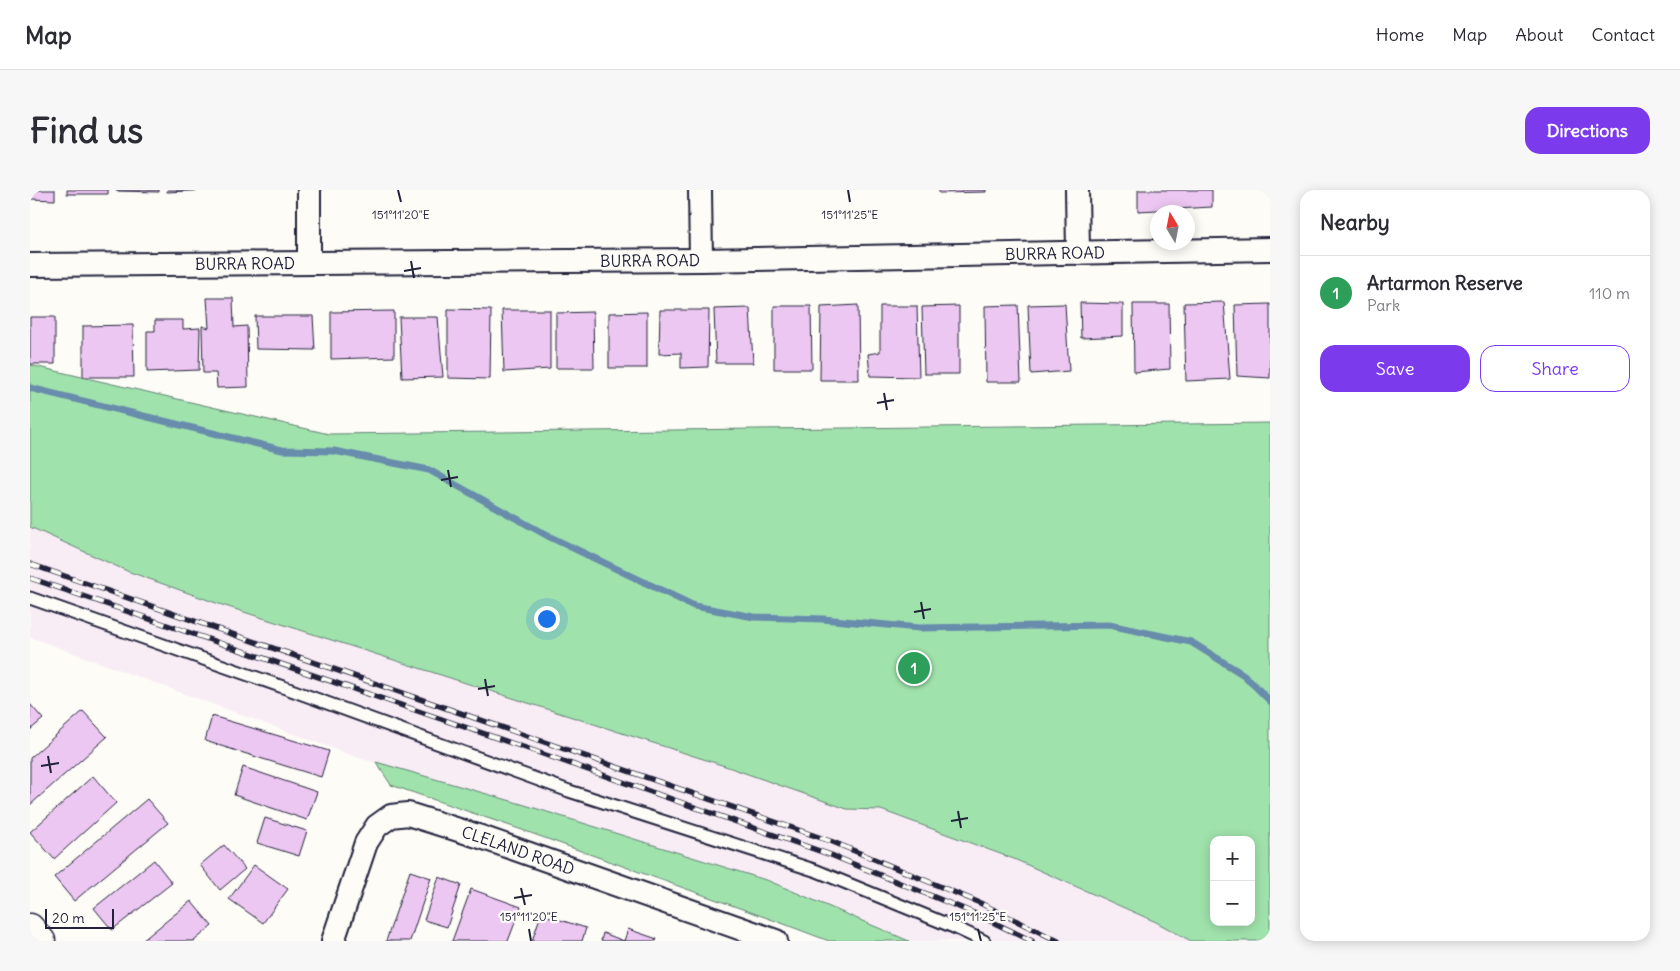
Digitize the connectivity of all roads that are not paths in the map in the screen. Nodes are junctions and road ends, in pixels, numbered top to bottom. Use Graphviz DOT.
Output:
graph roads {
  1 [pos="309,190"];
  2 [pos="700,190"];
  3 [pos="1077,190"];
  4 [pos="1270,249"];
  5 [pos="1078,253"];
  6 [pos="701,260"];
  7 [pos="310,262"];
  8 [pos="30,265"];
  9 [pos="30,598"];
  10 [pos="30,928"];
  11 [pos="41,941"];
  12 [pos="333,941"];
  13 [pos="776,941"];
  14 [pos="984,941"];
  1 -- 7 [label="street"];
  2 -- 6 [label="street"];
  3 -- 5 [label="street"];
  4 -- 5 [label="street, BURRA ROAD"];
  5 -- 6 [label="street, BURRA ROAD"];
  6 -- 7 [label="street, BURRA ROAD"];
  7 -- 8 [label="street, BURRA ROAD"];
  9 -- 14 [label="lane"];
  10 -- 11 [label="street"];
  12 -- 13 [label="street, CLELAND ROAD"];
}
